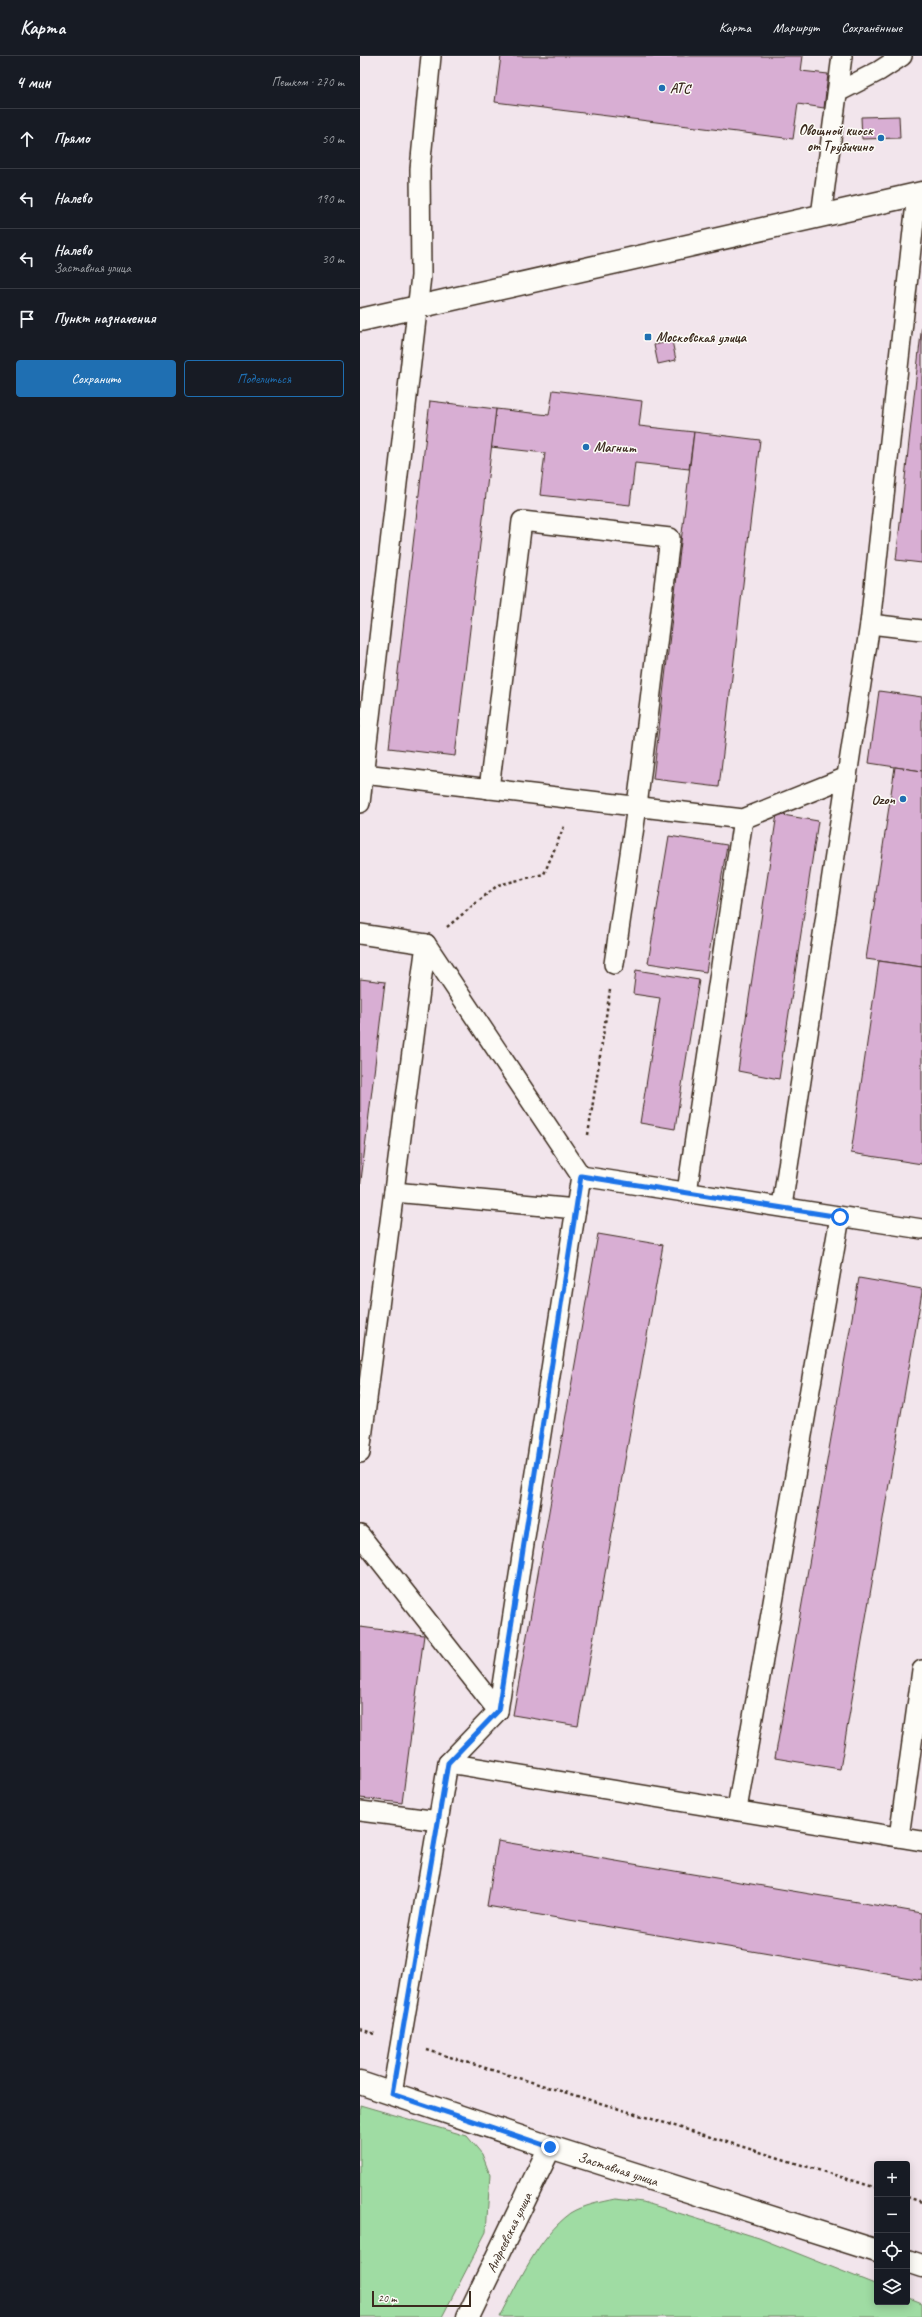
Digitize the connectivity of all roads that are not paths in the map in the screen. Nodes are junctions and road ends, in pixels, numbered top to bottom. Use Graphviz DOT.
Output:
graph roads {
  1 [pos="431,56"];
  2 [pos="842,56"];
  3 [pos="902,56"];
  4 [pos="838,92"];
  5 [pos="920,194"];
  6 [pos="821,216"];
  7 [pos="416,308"];
  8 [pos="360,320"];
  9 [pos="870,624"];
  10 [pos="922,630"];
  11 [pos="364,774"];
  12 [pos="847,777"];
  13 [pos="489,788"];
  14 [pos="360,803"];
  15 [pos="637,806"];
  16 [pos="743,819"];
  17 [pos="360,934"];
  18 [pos="426,944"];
  19 [pos="614,964"];
  20 [pos="581,1176"];
  21 [pos="394,1192"];
  22 [pos="687,1192"];
  23 [pos="782,1206"];
  24 [pos="576,1210"];
  25 [pos="840,1217"];
  26 [pos="922,1229"];
  27 [pos="360,1453"];
  28 [pos="360,1535"];
  29 [pos="922,1670"];
  30 [pos="498,1711"];
  31 [pos="448,1763"];
  32 [pos="737,1809"];
  33 [pos="360,1811"];
  34 [pos="438,1821"];
  35 [pos="899,1837"];
  36 [pos="922,1841"];
  37 [pos="360,2083"];
  38 [pos="392,2094"];
  39 [pos="550,2147"];
  40 [pos="874,2250"];
  41 [pos="910,2262"];
  42 [pos="922,2266"];
  43 [pos="468,2317"];
  1 -- 7 [label="lane"];
  2 -- 4 [label="lane"];
  3 -- 4 [label="lane"];
  4 -- 6 [label="lane"];
  5 -- 6 [label="street"];
  5 -- 9 [label="lane"];
  6 -- 7 [label="street"];
  7 -- 8 [label="street"];
  7 -- 11 [label="lane"];
  9 -- 10 [label="lane"];
  9 -- 12 [label="lane"];
  11 -- 13 [label="lane"];
  11 -- 14 [label="lane"];
  12 -- 16 [label="lane"];
  12 -- 23 [label="lane"];
  13 -- 15 [label="lane"];
  13 -- 15 [label="lane"];
  15 -- 16 [label="lane"];
  15 -- 19 [label="lane"];
  16 -- 22 [label="lane"];
  17 -- 18 [label="lane"];
  18 -- 20 [label="lane"];
  18 -- 21 [label="lane"];
  20 -- 22 [label="lane"];
  20 -- 24 [label="lane"];
  21 -- 24 [label="lane"];
  21 -- 27 [label="lane"];
  22 -- 23 [label="lane"];
  23 -- 25 [label="lane"];
  24 -- 30 [label="lane"];
  25 -- 26 [label="lane"];
  25 -- 32 [label="lane"];
  28 -- 30 [label="lane"];
  29 -- 35 [label="lane"];
  30 -- 31 [label="lane"];
  31 -- 32 [label="lane"];
  31 -- 34 [label="lane"];
  32 -- 35 [label="lane"];
  33 -- 34 [label="lane"];
  34 -- 38 [label="lane"];
  35 -- 36 [label="lane"];
  37 -- 38 [label="street, Заставная улица"];
  38 -- 39 [label="street, Заставная улица"];
  39 -- 40 [label="street, Заставная улица"];
  39 -- 43 [label="street, Андреевская улица"];
  41 -- 42 [label="street"];
}
